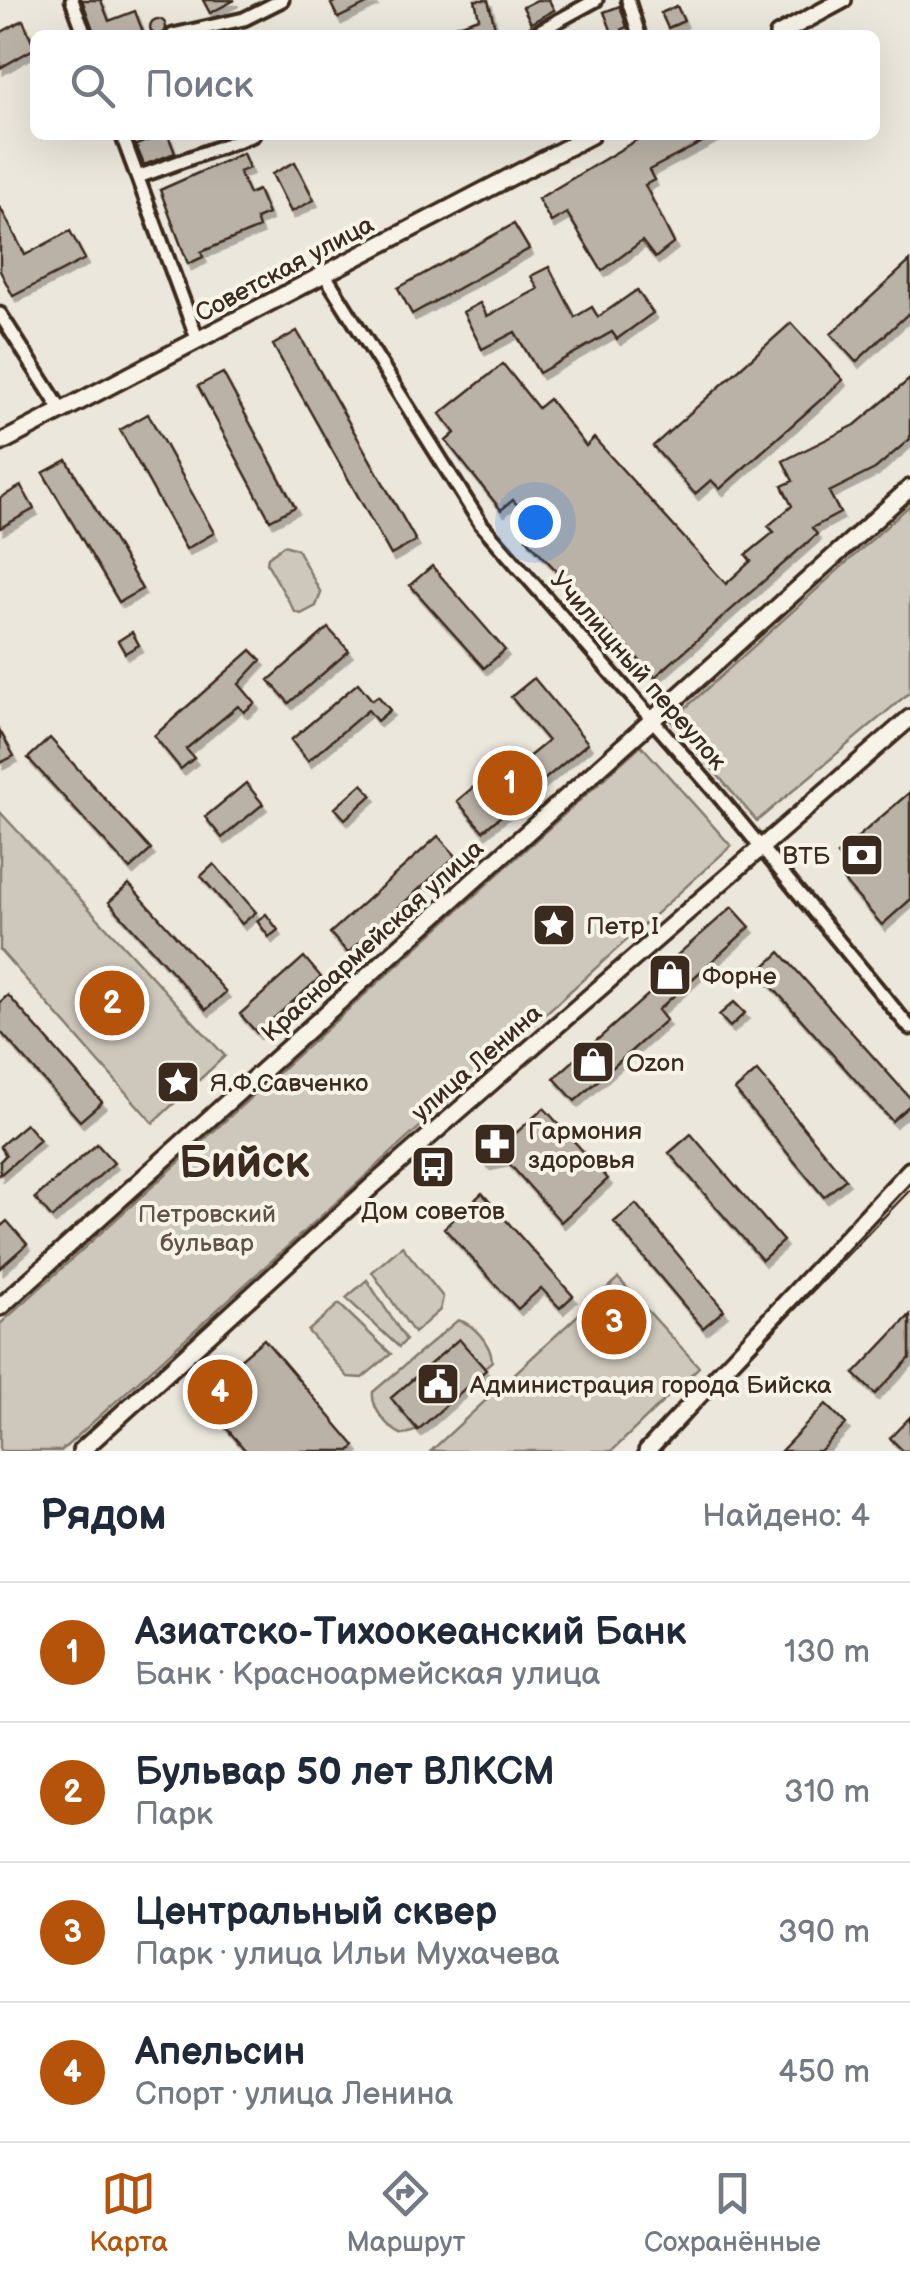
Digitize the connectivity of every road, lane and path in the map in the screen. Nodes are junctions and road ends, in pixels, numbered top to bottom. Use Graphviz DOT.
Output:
graph roads {
  1 [pos="72,0"];
  2 [pos="282,0"];
  3 [pos="596,0"];
  4 [pos="628,0"];
  5 [pos="844,0"];
  6 [pos="83,30"];
  7 [pos="195,30"];
  8 [pos="541,30"];
  9 [pos="637,30"];
  10 [pos="787,30"];
  11 [pos="124,140"];
  12 [pos="239,140"];
  13 [pos="582,140"];
  14 [pos="138,177"];
  15 [pos="325,275"];
  16 [pos="0,314"];
  17 [pos="198,341"];
  18 [pos="61,410"];
  19 [pos="0,443"];
  20 [pos="910,488"];
  21 [pos="910,718"];
  22 [pos="654,721"];
  23 [pos="760,845"];
  24 [pos="910,1028"];
  25 [pos="910,1170"];
  26 [pos="0,1306"];
  27 [pos="81,1451"];
  28 [pos="647,1451"];
  1 -- 6 [label="street"];
  2 -- 7 [label="street"];
  3 -- 8 [label="street"];
  4 -- 9 [label="street"];
  5 -- 10 [label="main road"];
  11 -- 14 [label="street"];
  12 -- 14 [label="street"];
  13 -- 15 [label="main road, Советская улица"];
  14 -- 17 [label="street"];
  15 -- 17 [label="main road, Советская улица"];
  15 -- 22 [label="street, Училищный переулок"];
  16 -- 18 [label="street"];
  17 -- 18 [label="main road, Советская улица"];
  18 -- 19 [label="main road, Советская улица"];
  20 -- 22 [label="main road, Красноармейская улица"];
  21 -- 23 [label="main road, улица Ленина"];
  22 -- 23 [label="street, Училищный переулок"];
  22 -- 26 [label="main road, Красноармейская улица"];
  23 -- 24 [label="street, Училищный переулок"];
  23 -- 27 [label="main road, улица Ленина"];
  25 -- 28 [label="main road"];
}
